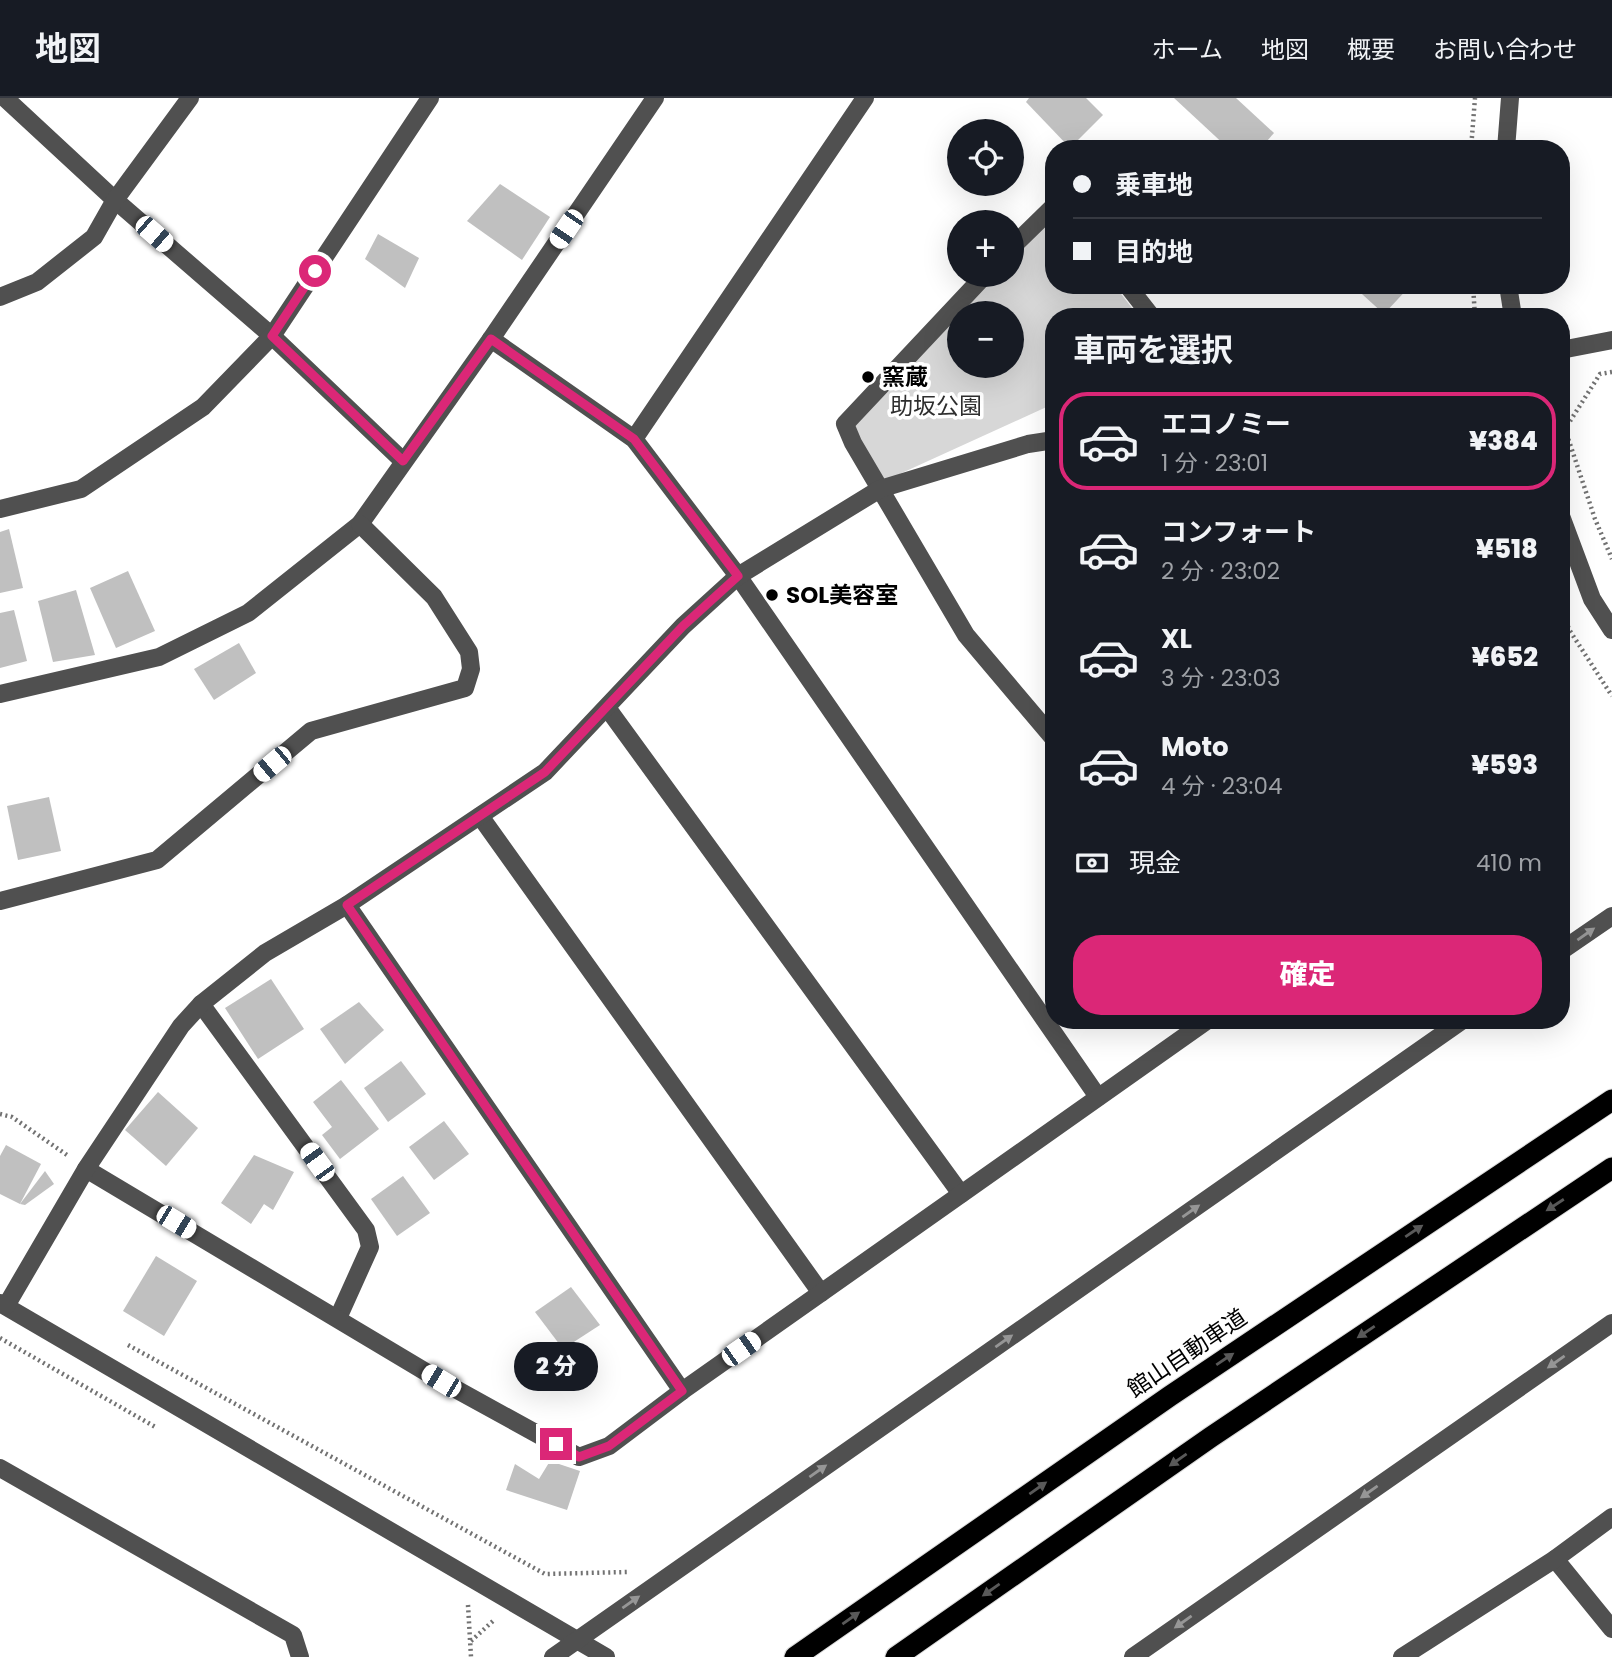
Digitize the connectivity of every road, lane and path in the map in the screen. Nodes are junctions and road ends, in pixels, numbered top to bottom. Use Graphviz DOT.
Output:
graph roads {
  1 [pos="5,98"];
  2 [pos="190,98"];
  3 [pos="430,98"];
  4 [pos="655,98"];
  5 [pos="865,98"];
  6 [pos="1475,98"];
  7 [pos="1510,98"];
  8 [pos="1472,140"];
  9 [pos="1507,140"];
  10 [pos="115,200"];
  11 [pos="1045,215"];
  12 [pos="1024,235"];
  13 [pos="974,287"];
  14 [pos="1134,294"];
  15 [pos="0,297"];
  16 [pos="1145,308"];
  17 [pos="272,336"];
  18 [pos="491,339"];
  19 [pos="1612,340"];
  20 [pos="1570,348"];
  21 [pos="1612,372"];
  22 [pos="1570,421"];
  23 [pos="634,439"];
  24 [pos="1045,441"];
  25 [pos="1570,444"];
  26 [pos="403,461"];
  27 [pos="880,489"];
  28 [pos="0,509"];
  29 [pos="360,524"];
  30 [pos="1570,540"];
  31 [pos="1612,558"];
  32 [pos="738,576"];
  33 [pos="1612,630"];
  34 [pos="1570,631"];
  35 [pos="0,694"];
  36 [pos="1612,696"];
  37 [pos="608,709"];
  38 [pos="1045,728"];
  39 [pos="480,816"];
  40 [pos="0,901"];
  41 [pos="347,905"];
  42 [pos="1612,916"];
  43 [pos="1570,945"];
  44 [pos="201,1004"];
  45 [pos="1045,1020"];
  46 [pos="1051,1029"];
  47 [pos="1195,1029"];
  48 [pos="1450,1029"];
  49 [pos="1098,1097"];
  50 [pos="1612,1100"];
  51 [pos="0,1114"];
  52 [pos="1612,1168"];
  53 [pos="86,1169"];
  54 [pos="961,1194"];
  55 [pos="821,1293"];
  56 [pos="3,1305"];
  57 [pos="338,1318"];
  58 [pos="1612,1323"];
  59 [pos="0,1338"];
  60 [pos="682,1391"];
  61 [pos="168,1434"];
  62 [pos="0,1468"];
  63 [pos="1612,1517"];
  64 [pos="1555,1559"];
  65 [pos="456,1598"];
  66 [pos="1612,1629"];
  67 [pos="576,1641"];
  68 [pos="300,1657"];
  69 [pos="471,1657"];
  70 [pos="553,1657"];
  71 [pos="607,1657"];
  72 [pos="795,1657"];
  73 [pos="896,1657"];
  74 [pos="1133,1657"];
  75 [pos="1402,1657"];
  1 -- 10 [label="street"];
  2 -- 10 [label="street"];
  3 -- 17 [label="street"];
  4 -- 18 [label="street"];
  5 -- 23 [label="street"];
  6 -- 8 [label="path"];
  7 -- 9 [label="street"];
  10 -- 15 [label="street"];
  10 -- 17 [label="street"];
  11 -- 12 [label="street"];
  13 -- 27 [label="street"];
  14 -- 16 [label="street"];
  17 -- 26 [label="street"];
  17 -- 28 [label="street"];
  18 -- 23 [label="street"];
  18 -- 26 [label="street"];
  19 -- 20 [label="street"];
  21 -- 22 [label="path"];
  23 -- 32 [label="street"];
  24 -- 27 [label="street"];
  25 -- 31 [label="path"];
  26 -- 29 [label="street"];
  27 -- 32 [label="street"];
  27 -- 38 [label="street"];
  29 -- 35 [label="street"];
  29 -- 40 [label="street"];
  30 -- 33 [label="street"];
  32 -- 37 [label="street"];
  32 -- 45 [label="street"];
  34 -- 36 [label="path"];
  37 -- 39 [label="street"];
  37 -- 54 [label="street"];
  39 -- 41 [label="street"];
  39 -- 55 [label="street"];
  41 -- 44 [label="street"];
  41 -- 60 [label="street"];
  43 -- 42 [label="street, one-way"];
  44 -- 53 [label="street"];
  44 -- 57 [label="street"];
  46 -- 49 [label="street"];
  47 -- 49 [label="street"];
  67 -- 48 [label="street, one-way"];
  49 -- 54 [label="street"];
  72 -- 50 [label="highway, 館山自動車道, one-way"];
  51 -- 53 [label="path"];
  52 -- 73 [label="highway, one-way"];
  53 -- 56 [label="street"];
  53 -- 57 [label="street"];
  54 -- 55 [label="street"];
  55 -- 60 [label="street"];
  56 -- 67 [label="street"];
  57 -- 60 [label="street"];
  58 -- 74 [label="street, one-way"];
  59 -- 61 [label="path"];
  62 -- 68 [label="street"];
  63 -- 64 [label="street"];
  64 -- 66 [label="street"];
  64 -- 75 [label="street"];
  65 -- 69 [label="path"];
  67 -- 70 [label="street"];
  67 -- 71 [label="street"];
}
